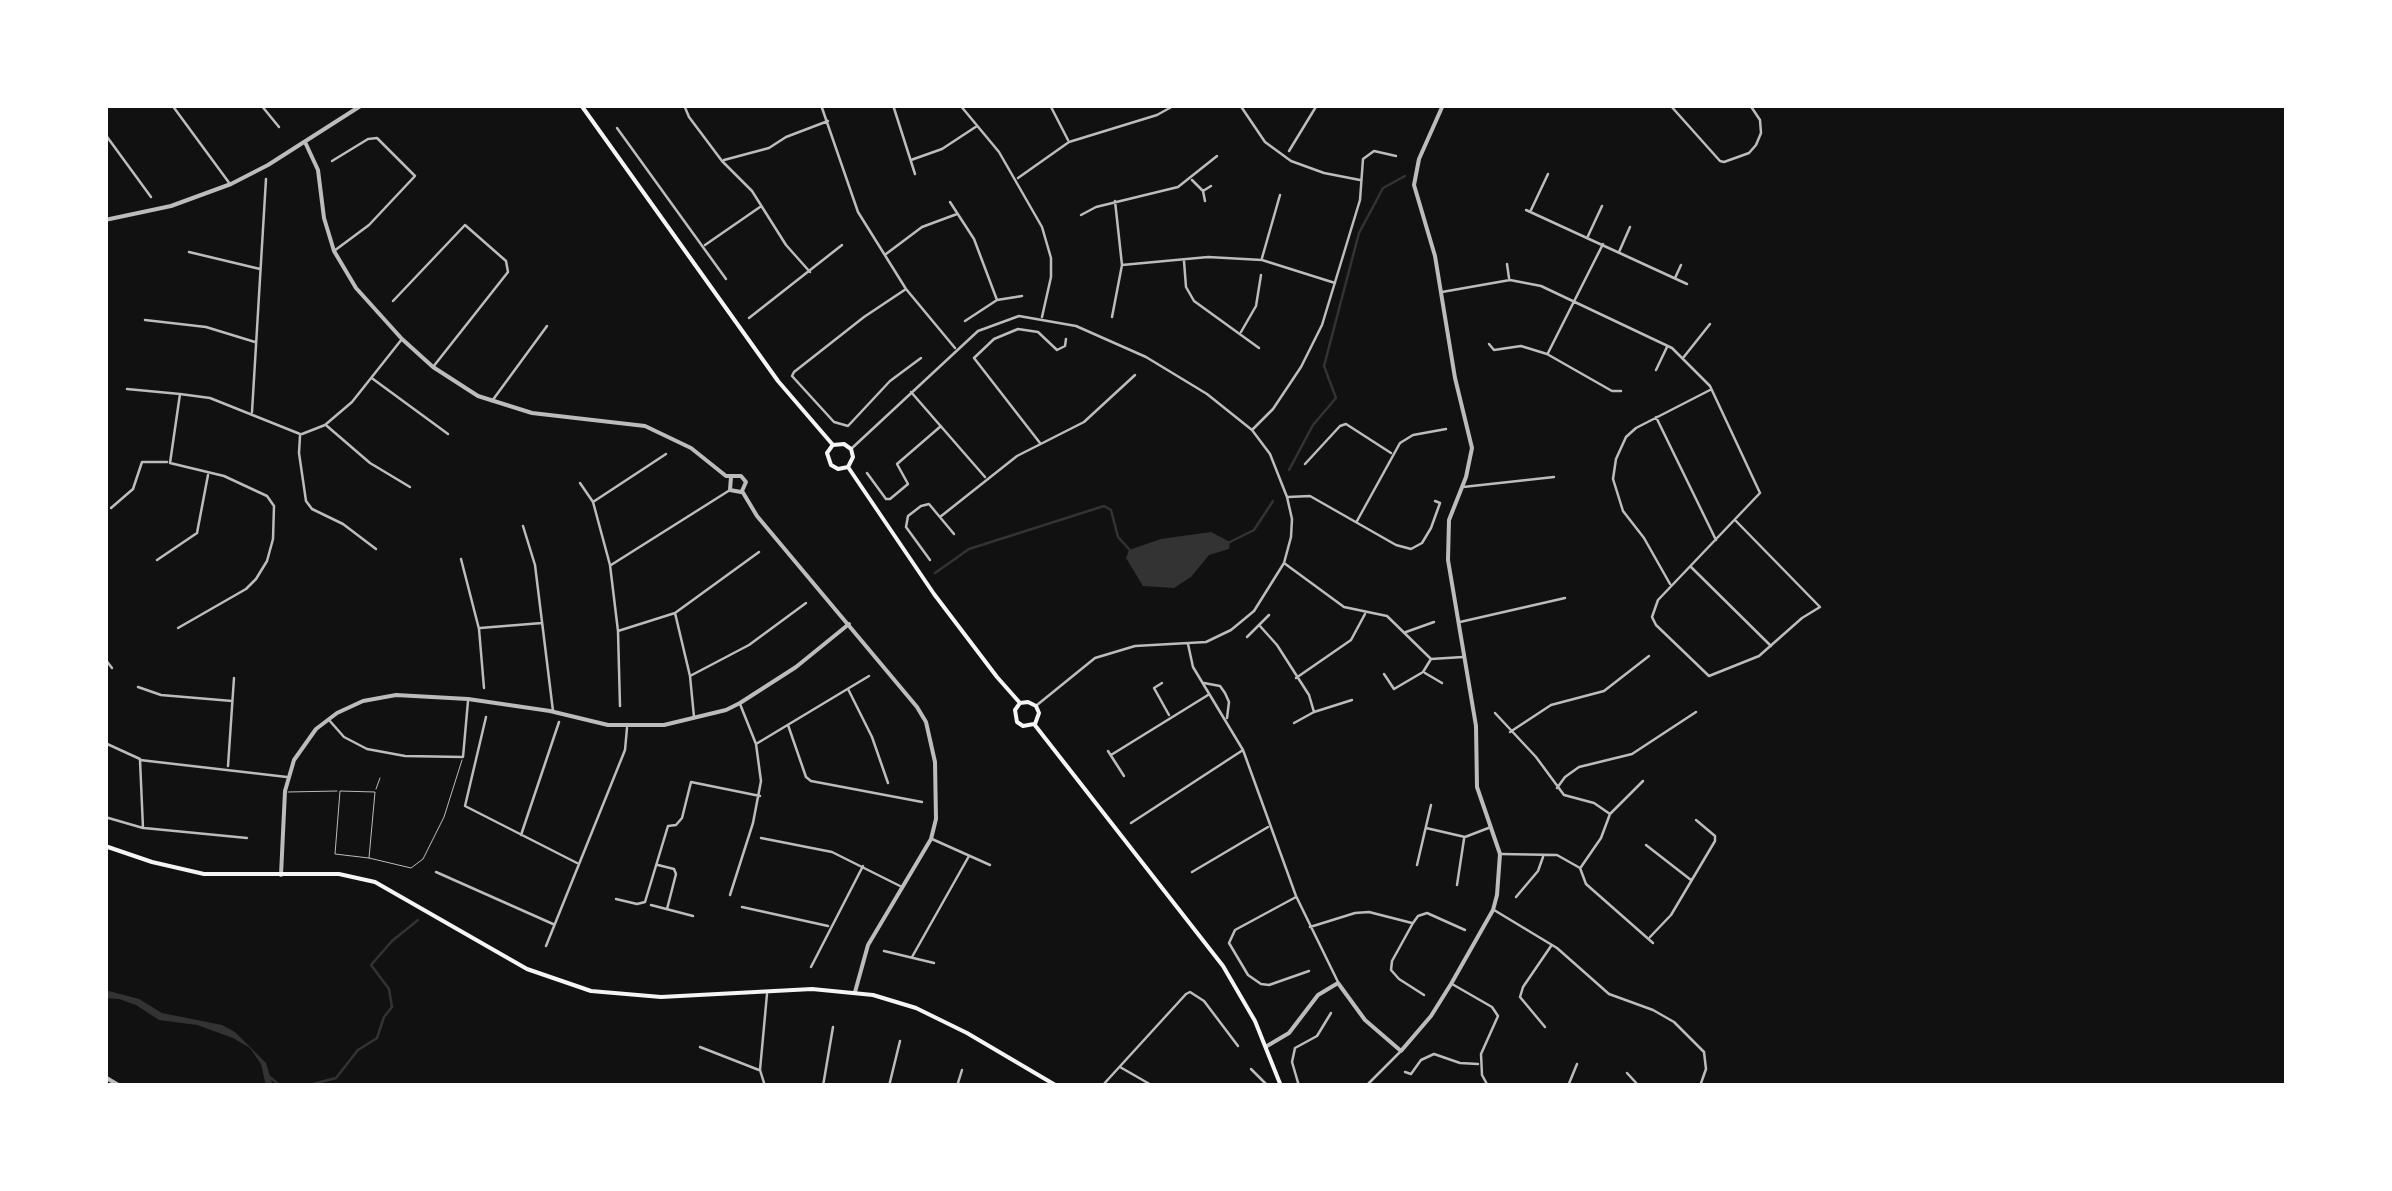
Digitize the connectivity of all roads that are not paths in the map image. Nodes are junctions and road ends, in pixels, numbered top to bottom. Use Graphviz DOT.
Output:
graph roads {
  1 [pos="172,105"];
  2 [pos="261,105"];
  3 [pos="362,105"];
  4 [pos="580,105"];
  5 [pos="684,105"];
  6 [pos="821,105"];
  7 [pos="893,105"];
  8 [pos="960,105"];
  9 [pos="1050,105"];
  10 [pos="1175,105"];
  11 [pos="1240,105"];
  12 [pos="1317,105"];
  13 [pos="1443,105"];
  14 [pos="1670,105"];
  15 [pos="1750,105"];
  16 [pos="828,121"];
  17 [pos="978,126"];
  18 [pos="279,127"];
  19 [pos="617,128"];
  20 [pos="105,134"];
  21 [pos="304,142"];
  22 [pos="1068,142"];
  23 [pos="1289,151"];
  24 [pos="1217,156"];
  25 [pos="1396,156"];
  26 [pos="911,160"];
  27 [pos="332,161"];
  28 [pos="722,161"];
  29 [pos="915,174"];
  30 [pos="1548,174"];
  31 [pos="1016,179"];
  32 [pos="1191,179"];
  33 [pos="266,180"];
  34 [pos="1360,180"];
  35 [pos="230,184"];
  36 [pos="1211,186"];
  37 [pos="1203,192"];
  38 [pos="1280,195"];
  39 [pos="151,197"];
  40 [pos="1115,201"];
  41 [pos="1205,201"];
  42 [pos="950,202"];
  43 [pos="761,206"];
  44 [pos="1602,206"];
  45 [pos="957,214"];
  46 [pos="1081,215"];
  47 [pos="105,220"];
  48 [pos="1630,228"];
  49 [pos="1587,238"];
  50 [pos="842,244"];
  51 [pos="1603,244"];
  52 [pos="704,246"];
  53 [pos="334,251"];
  54 [pos="189,252"];
  55 [pos="1618,252"];
  56 [pos="884,254"];
  57 [pos="1184,260"];
  58 [pos="1262,260"];
  59 [pos="1507,264"];
  60 [pos="1122,265"];
  61 [pos="1681,266"];
  62 [pos="260,268"];
  63 [pos="810,272"];
  64 [pos="1261,275"];
  65 [pos="1675,278"];
  66 [pos="726,279"];
  67 [pos="1510,280"];
  68 [pos="1336,284"];
  69 [pos="1687,284"];
  70 [pos="906,289"];
  71 [pos="1440,292"];
  72 [pos="1022,296"];
  73 [pos="997,300"];
  74 [pos="1576,300"];
  75 [pos="393,301"];
  76 [pos="1112,317"];
  77 [pos="748,318"];
  78 [pos="1042,318"];
  79 [pos="145,320"];
  80 [pos="965,321"];
  81 [pos="1710,324"];
  82 [pos="547,326"];
  83 [pos="1240,334"];
  84 [pos="1066,338"];
  85 [pos="402,339"];
  86 [pos="255,342"];
  87 [pos="1489,344"];
  88 [pos="1668,346"];
  89 [pos="1259,348"];
  90 [pos="956,349"];
  91 [pos="1547,354"];
  92 [pos="921,358"];
  93 [pos="1682,358"];
  94 [pos="433,367"];
  95 [pos="1656,370"];
  96 [pos="1135,375"];
  97 [pos="374,379"];
  98 [pos="127,389"];
  99 [pos="1712,390"];
  100 [pos="910,391"];
  101 [pos="1622,391"];
  102 [pos="180,394"];
  103 [pos="492,401"];
  104 [pos="252,414"];
  105 [pos="1655,416"];
  106 [pos="325,424"];
  107 [pos="941,426"];
  108 [pos="1252,430"];
  109 [pos="1446,430"];
  110 [pos="300,434"];
  111 [pos="448,434"];
  112 [pos="1041,444"];
  113 [pos="833,445"];
  114 [pos="851,448"];
  115 [pos="666,454"];
  116 [pos="1392,454"];
  117 [pos="170,462"];
  118 [pos="1306,464"];
  119 [pos="848,467"];
  120 [pos="208,473"];
  121 [pos="867,473"];
  122 [pos="730,477"];
  123 [pos="1554,478"];
  124 [pos="986,479"];
  125 [pos="580,482"];
  126 [pos="410,487"];
  127 [pos="1461,487"];
  128 [pos="730,490"];
  129 [pos="742,492"];
  130 [pos="1287,498"];
  131 [pos="1435,500"];
  132 [pos="593,502"];
  133 [pos="111,508"];
  134 [pos="940,518"];
  135 [pos="1735,520"];
  136 [pos="1356,522"];
  137 [pos="523,526"];
  138 [pos="954,534"];
  139 [pos="1717,542"];
  140 [pos="376,549"];
  141 [pos="759,552"];
  142 [pos="460,559"];
  143 [pos="157,560"];
  144 [pos="930,560"];
  145 [pos="1284,564"];
  146 [pos="610,565"];
  147 [pos="1691,566"];
  148 [pos="1671,585"];
  149 [pos="1565,598"];
  150 [pos="806,603"];
  151 [pos="676,613"];
  152 [pos="1366,613"];
  153 [pos="1269,615"];
  154 [pos="1434,622"];
  155 [pos="1458,622"];
  156 [pos="544,623"];
  157 [pos="849,624"];
  158 [pos="1260,626"];
  159 [pos="178,628"];
  160 [pos="479,628"];
  161 [pos="618,631"];
  162 [pos="1405,632"];
  163 [pos="1247,636"];
  164 [pos="1188,642"];
  165 [pos="1772,647"];
  166 [pos="1648,656"];
  167 [pos="1462,657"];
  168 [pos="105,658"];
  169 [pos="1430,658"];
  170 [pos="112,668"];
  171 [pos="1424,672"];
  172 [pos="1384,674"];
  173 [pos="690,676"];
  174 [pos="869,676"];
  175 [pos="234,678"];
  176 [pos="1296,678"];
  177 [pos="1162,683"];
  178 [pos="1202,683"];
  179 [pos="1442,683"];
  180 [pos="138,687"];
  181 [pos="484,688"];
  182 [pos="848,689"];
  183 [pos="1209,694"];
  184 [pos="468,699"];
  185 [pos="1352,700"];
  186 [pos="232,701"];
  187 [pos="740,703"];
  188 [pos="1020,704"];
  189 [pos="620,706"];
  190 [pos="1036,706"];
  191 [pos="553,712"];
  192 [pos="1314,712"];
  193 [pos="1495,712"];
  194 [pos="1696,712"];
  195 [pos="1170,716"];
  196 [pos="486,717"];
  197 [pos="694,718"];
  198 [pos="328,720"];
  199 [pos="1226,720"];
  200 [pos="559,722"];
  201 [pos="1294,723"];
  202 [pos="1034,724"];
  203 [pos="627,726"];
  204 [pos="788,726"];
  205 [pos="1510,732"];
  206 [pos="105,743"];
  207 [pos="756,744"];
  208 [pos="1243,750"];
  209 [pos="383,753"];
  210 [pos="462,757"];
  211 [pos="140,760"];
  212 [pos="382,760"];
  213 [pos="228,768"];
  214 [pos="1124,776"];
  215 [pos="288,777"];
  216 [pos="380,778"];
  217 [pos="1643,780"];
  218 [pos="888,783"];
  219 [pos="1557,788"];
  220 [pos="285,791"];
  221 [pos="340,791"];
  222 [pos="375,792"];
  223 [pos="760,796"];
  224 [pos="922,802"];
  225 [pos="1430,805"];
  226 [pos="1610,814"];
  227 [pos="105,817"];
  228 [pos="1696,820"];
  229 [pos="1131,823"];
  230 [pos="1492,826"];
  231 [pos="1269,827"];
  232 [pos="143,828"];
  233 [pos="1426,828"];
  234 [pos="521,835"];
  235 [pos="247,838"];
  236 [pos="760,838"];
  237 [pos="1465,838"];
  238 [pos="931,839"];
  239 [pos="1646,845"];
  240 [pos="105,846"];
  241 [pos="1500,854"];
  242 [pos="1543,855"];
  243 [pos="969,856"];
  244 [pos="368,858"];
  245 [pos="580,864"];
  246 [pos="657,865"];
  247 [pos="990,865"];
  248 [pos="1417,865"];
  249 [pos="864,866"];
  250 [pos="1580,868"];
  251 [pos="436,872"];
  252 [pos="1192,872"];
  253 [pos="281,874"];
  254 [pos="1692,881"];
  255 [pos="1457,884"];
  256 [pos="903,887"];
  257 [pos="730,894"];
  258 [pos="1296,896"];
  259 [pos="616,898"];
  260 [pos="1516,898"];
  261 [pos="650,905"];
  262 [pos="742,907"];
  263 [pos="667,910"];
  264 [pos="1493,910"];
  265 [pos="694,916"];
  266 [pos="1413,923"];
  267 [pos="554,925"];
  268 [pos="831,927"];
  269 [pos="1310,928"];
  270 [pos="1465,930"];
  271 [pos="1649,938"];
  272 [pos="1654,943"];
  273 [pos="1552,944"];
  274 [pos="546,946"];
  275 [pos="884,952"];
  276 [pos="912,956"];
  277 [pos="934,963"];
  278 [pos="811,967"];
  279 [pos="1309,970"];
  280 [pos="1338,983"];
  281 [pos="1452,984"];
  282 [pos="768,990"];
  283 [pos="855,992"];
  284 [pos="1424,995"];
  285 [pos="1331,1013"];
  286 [pos="833,1027"];
  287 [pos="1545,1028"];
  288 [pos="900,1041"];
  289 [pos="1238,1046"];
  290 [pos="1267,1046"];
  291 [pos="700,1047"];
  292 [pos="1401,1051"];
  293 [pos="1480,1064"];
  294 [pos="1577,1064"];
  295 [pos="1117,1066"];
  296 [pos="1251,1069"];
  297 [pos="760,1070"];
  298 [pos="962,1070"];
  299 [pos="1405,1072"];
  300 [pos="1627,1074"];
  301 [pos="105,1078"];
  302 [pos="120,1086"];
  303 [pos="765,1086"];
  304 [pos="823,1086"];
  305 [pos="889,1086"];
  306 [pos="957,1086"];
  307 [pos="1057,1086"];
  308 [pos="1102,1086"];
  309 [pos="1153,1086"];
  310 [pos="1268,1086"];
  311 [pos="1280,1086"];
  312 [pos="1299,1086"];
  313 [pos="1366,1086"];
  314 [pos="1488,1086"];
  315 [pos="1568,1086"];
  316 [pos="1639,1086"];
  317 [pos="1700,1086"];
  1 -- 35 [label="street"];
  2 -- 18 [label="street"];
  3 -- 21 [label="street"];
  4 -- 113 [label="main road"];
  5 -- 28 [label="street"];
  6 -- 16 [label="street"];
  7 -- 26 [label="street"];
  8 -- 17 [label="street"];
  9 -- 22 [label="street"];
  10 -- 22 [label="street"];
  11 -- 34 [label="street"];
  12 -- 23 [label="street"];
  13 -- 71 [label="street"];
  14 -- 15 [label="street"];
  16 -- 28 [label="street"];
  16 -- 56 [label="street"];
  17 -- 26 [label="street"];
  17 -- 31 [label="street"];
  19 -- 52 [label="street"];
  20 -- 39 [label="street"];
  21 -- 35 [label="street"];
  21 -- 53 [label="street"];
  22 -- 31 [label="street"];
  24 -- 32 [label="street"];
  25 -- 34 [label="street"];
  26 -- 29 [label="street"];
  27 -- 53 [label="street"];
  28 -- 43 [label="street"];
  30 -- 49 [label="street"];
  31 -- 78 [label="street"];
  32 -- 37 [label="street"];
  32 -- 40 [label="street"];
  33 -- 62 [label="street"];
  34 -- 68 [label="street"];
  35 -- 47 [label="street"];
  36 -- 37 [label="street"];
  37 -- 41 [label="street"];
  38 -- 58 [label="street"];
  40 -- 46 [label="street"];
  40 -- 60 [label="street"];
  42 -- 45 [label="street"];
  43 -- 52 [label="street"];
  43 -- 63 [label="street"];
  44 -- 49 [label="street"];
  45 -- 56 [label="street"];
  45 -- 73 [label="street"];
  48 -- 55 [label="street"];
  49 -- 51 [label="street"];
  50 -- 63 [label="street"];
  51 -- 55 [label="street"];
  51 -- 74 [label="street"];
  52 -- 66 [label="street"];
  53 -- 85 [label="street"];
  54 -- 62 [label="street"];
  55 -- 65 [label="street"];
  56 -- 70 [label="street"];
  57 -- 58 [label="street"];
  57 -- 60 [label="street"];
  57 -- 83 [label="street"];
  58 -- 68 [label="street"];
  59 -- 67 [label="street"];
  60 -- 76 [label="street"];
  61 -- 65 [label="street"];
  62 -- 86 [label="street"];
  63 -- 77 [label="street"];
  64 -- 83 [label="street"];
  65 -- 69 [label="street"];
  67 -- 71 [label="street"];
  67 -- 74 [label="street"];
  68 -- 108 [label="street"];
  70 -- 90 [label="street"];
  70 -- 92 [label="street"];
  71 -- 127 [label="street"];
  72 -- 73 [label="street"];
  73 -- 80 [label="street"];
  74 -- 88 [label="street"];
  74 -- 91 [label="street"];
  75 -- 94 [label="street"];
  78 -- 90 [label="street"];
  78 -- 108 [label="street"];
  79 -- 86 [label="street"];
  81 -- 93 [label="street"];
  82 -- 103 [label="street"];
  83 -- 89 [label="street"];
  84 -- 112 [label="street"];
  85 -- 94 [label="street"];
  85 -- 97 [label="street"];
  86 -- 104 [label="street"];
  87 -- 91 [label="street"];
  88 -- 93 [label="street"];
  88 -- 95 [label="street"];
  90 -- 100 [label="street"];
  91 -- 101 [label="street"];
  93 -- 99 [label="street"];
  94 -- 103 [label="street"];
  96 -- 112 [label="street"];
  97 -- 106 [label="street"];
  97 -- 111 [label="street"];
  98 -- 102 [label="street"];
  99 -- 105 [label="street"];
  99 -- 135 [label="street"];
  100 -- 107 [label="street"];
  100 -- 114 [label="street"];
  102 -- 104 [label="street"];
  102 -- 117 [label="street"];
  103 -- 122 [label="street"];
  104 -- 110 [label="street"];
  105 -- 139 [label="street"];
  105 -- 148 [label="street"];
  106 -- 110 [label="street"];
  106 -- 126 [label="street"];
  107 -- 121 [label="street"];
  107 -- 124 [label="street"];
  108 -- 130 [label="street"];
  109 -- 116 [label="street"];
  110 -- 140 [label="street"];
  112 -- 124 [label="street"];
  113 -- 114 [label="main road"];
  113 -- 119 [label="main road"];
  114 -- 119 [label="main road"];
  115 -- 132 [label="street"];
  116 -- 118 [label="street"];
  116 -- 136 [label="street"];
  117 -- 120 [label="street"];
  117 -- 133 [label="street"];
  119 -- 188 [label="main road"];
  120 -- 143 [label="street"];
  120 -- 159 [label="street"];
  122 -- 128 [label="street"];
  122 -- 129 [label="street"];
  123 -- 127 [label="street"];
  124 -- 134 [label="street"];
  125 -- 132 [label="street"];
  127 -- 155 [label="street"];
  128 -- 129 [label="street"];
  128 -- 146 [label="street"];
  129 -- 157 [label="street"];
  130 -- 136 [label="street"];
  130 -- 145 [label="street"];
  131 -- 136 [label="street"];
  132 -- 146 [label="street"];
  134 -- 138 [label="street"];
  134 -- 144 [label="street"];
  135 -- 139 [label="street"];
  135 -- 165 [label="street"];
  137 -- 156 [label="street"];
  139 -- 147 [label="street"];
  141 -- 151 [label="street"];
  142 -- 160 [label="street"];
  145 -- 152 [label="street"];
  145 -- 164 [label="street"];
  146 -- 161 [label="street"];
  147 -- 148 [label="street"];
  147 -- 165 [label="street"];
  148 -- 165 [label="street"];
  149 -- 155 [label="street"];
  150 -- 173 [label="street"];
  151 -- 161 [label="street"];
  151 -- 173 [label="street"];
  152 -- 162 [label="street"];
  152 -- 176 [label="street"];
  153 -- 158 [label="street"];
  154 -- 162 [label="street"];
  155 -- 167 [label="street"];
  156 -- 160 [label="street"];
  156 -- 191 [label="street"];
  157 -- 187 [label="street"];
  157 -- 238 [label="street"];
  158 -- 163 [label="street"];
  158 -- 176 [label="street"];
  160 -- 181 [label="street"];
  161 -- 189 [label="street"];
  162 -- 169 [label="street"];
  164 -- 178 [label="street"];
  164 -- 190 [label="street"];
  166 -- 205 [label="street"];
  167 -- 169 [label="street"];
  167 -- 230 [label="street"];
  168 -- 170 [label="street"];
  169 -- 171 [label="street"];
  171 -- 172 [label="street"];
  171 -- 179 [label="street"];
  173 -- 197 [label="street"];
  174 -- 182 [label="street"];
  175 -- 186 [label="street"];
  176 -- 192 [label="street"];
  177 -- 195 [label="street"];
  178 -- 183 [label="street"];
  178 -- 199 [label="street"];
  180 -- 186 [label="street"];
  182 -- 204 [label="street"];
  182 -- 218 [label="street"];
  183 -- 195 [label="street"];
  183 -- 199 [label="street"];
  184 -- 191 [label="street"];
  184 -- 198 [label="street"];
  184 -- 210 [label="street"];
  185 -- 192 [label="street"];
  186 -- 213 [label="street"];
  187 -- 197 [label="street"];
  187 -- 207 [label="street"];
  188 -- 190 [label="main road"];
  188 -- 202 [label="main road"];
  190 -- 202 [label="main road"];
  191 -- 203 [label="street"];
  192 -- 201 [label="street"];
  193 -- 205 [label="street"];
  194 -- 219 [label="street"];
  195 -- 214 [label="street"];
  196 -- 234 [label="street"];
  197 -- 203 [label="street"];
  198 -- 209 [label="street"];
  198 -- 215 [label="street"];
  199 -- 208 [label="street"];
  200 -- 234 [label="street"];
  202 -- 290 [label="main road"];
  203 -- 245 [label="street"];
  204 -- 207 [label="street"];
  204 -- 224 [label="street"];
  205 -- 219 [label="street"];
  206 -- 211 [label="street"];
  207 -- 223 [label="street"];
  208 -- 229 [label="street"];
  208 -- 231 [label="street"];
  209 -- 210 [label="street"];
  209 -- 212 [label="lane"];
  210 -- 244 [label="lane"];
  211 -- 213 [label="street"];
  211 -- 232 [label="street"];
  213 -- 215 [label="street"];
  215 -- 220 [label="street"];
  216 -- 222 [label="lane"];
  217 -- 226 [label="street"];
  219 -- 226 [label="street"];
  220 -- 221 [label="lane"];
  220 -- 253 [label="street"];
  221 -- 222 [label="lane"];
  221 -- 244 [label="lane"];
  222 -- 244 [label="lane"];
  223 -- 246 [label="street"];
  223 -- 257 [label="street"];
  225 -- 233 [label="street"];
  226 -- 250 [label="street"];
  227 -- 232 [label="street"];
  228 -- 254 [label="street"];
  230 -- 237 [label="street"];
  230 -- 241 [label="street"];
  231 -- 252 [label="street"];
  231 -- 258 [label="street"];
  232 -- 235 [label="street"];
  233 -- 237 [label="street"];
  233 -- 248 [label="street"];
  234 -- 245 [label="street"];
  236 -- 249 [label="street"];
  237 -- 255 [label="street"];
  238 -- 243 [label="street"];
  238 -- 256 [label="street"];
  239 -- 254 [label="street"];
  240 -- 253 [label="main road"];
  241 -- 242 [label="street"];
  241 -- 264 [label="street"];
  242 -- 250 [label="street"];
  242 -- 260 [label="street"];
  243 -- 247 [label="street"];
  243 -- 276 [label="street"];
  245 -- 267 [label="street"];
  246 -- 259 [label="street"];
  246 -- 263 [label="street"];
  249 -- 256 [label="street"];
  249 -- 268 [label="street"];
  250 -- 271 [label="street"];
  251 -- 267 [label="street"];
  253 -- 282 [label="main road"];
  254 -- 271 [label="street"];
  256 -- 283 [label="street"];
  258 -- 269 [label="street"];
  258 -- 279 [label="street"];
  261 -- 263 [label="street"];
  262 -- 268 [label="street"];
  263 -- 265 [label="street"];
  264 -- 273 [label="street"];
  264 -- 281 [label="street"];
  266 -- 269 [label="street"];
  266 -- 270 [label="street"];
  266 -- 284 [label="street"];
  267 -- 274 [label="street"];
  268 -- 278 [label="street"];
  269 -- 280 [label="street"];
  271 -- 272 [label="street"];
  273 -- 287 [label="street"];
  273 -- 317 [label="street"];
  275 -- 276 [label="street"];
  276 -- 277 [label="street"];
  280 -- 290 [label="street"];
  280 -- 292 [label="street"];
  281 -- 292 [label="street"];
  281 -- 293 [label="street"];
  282 -- 283 [label="main road"];
  282 -- 297 [label="street"];
  283 -- 307 [label="main road"];
  285 -- 312 [label="street"];
  286 -- 304 [label="street"];
  288 -- 305 [label="street"];
  289 -- 295 [label="street"];
  290 -- 311 [label="main road"];
  291 -- 297 [label="street"];
  292 -- 313 [label="street"];
  293 -- 299 [label="street"];
  293 -- 314 [label="street"];
  294 -- 315 [label="street"];
  295 -- 308 [label="street"];
  295 -- 309 [label="street"];
  296 -- 310 [label="street"];
  297 -- 303 [label="street"];
  298 -- 306 [label="street"];
  300 -- 316 [label="street"];
  301 -- 302 [label="street"];
}
